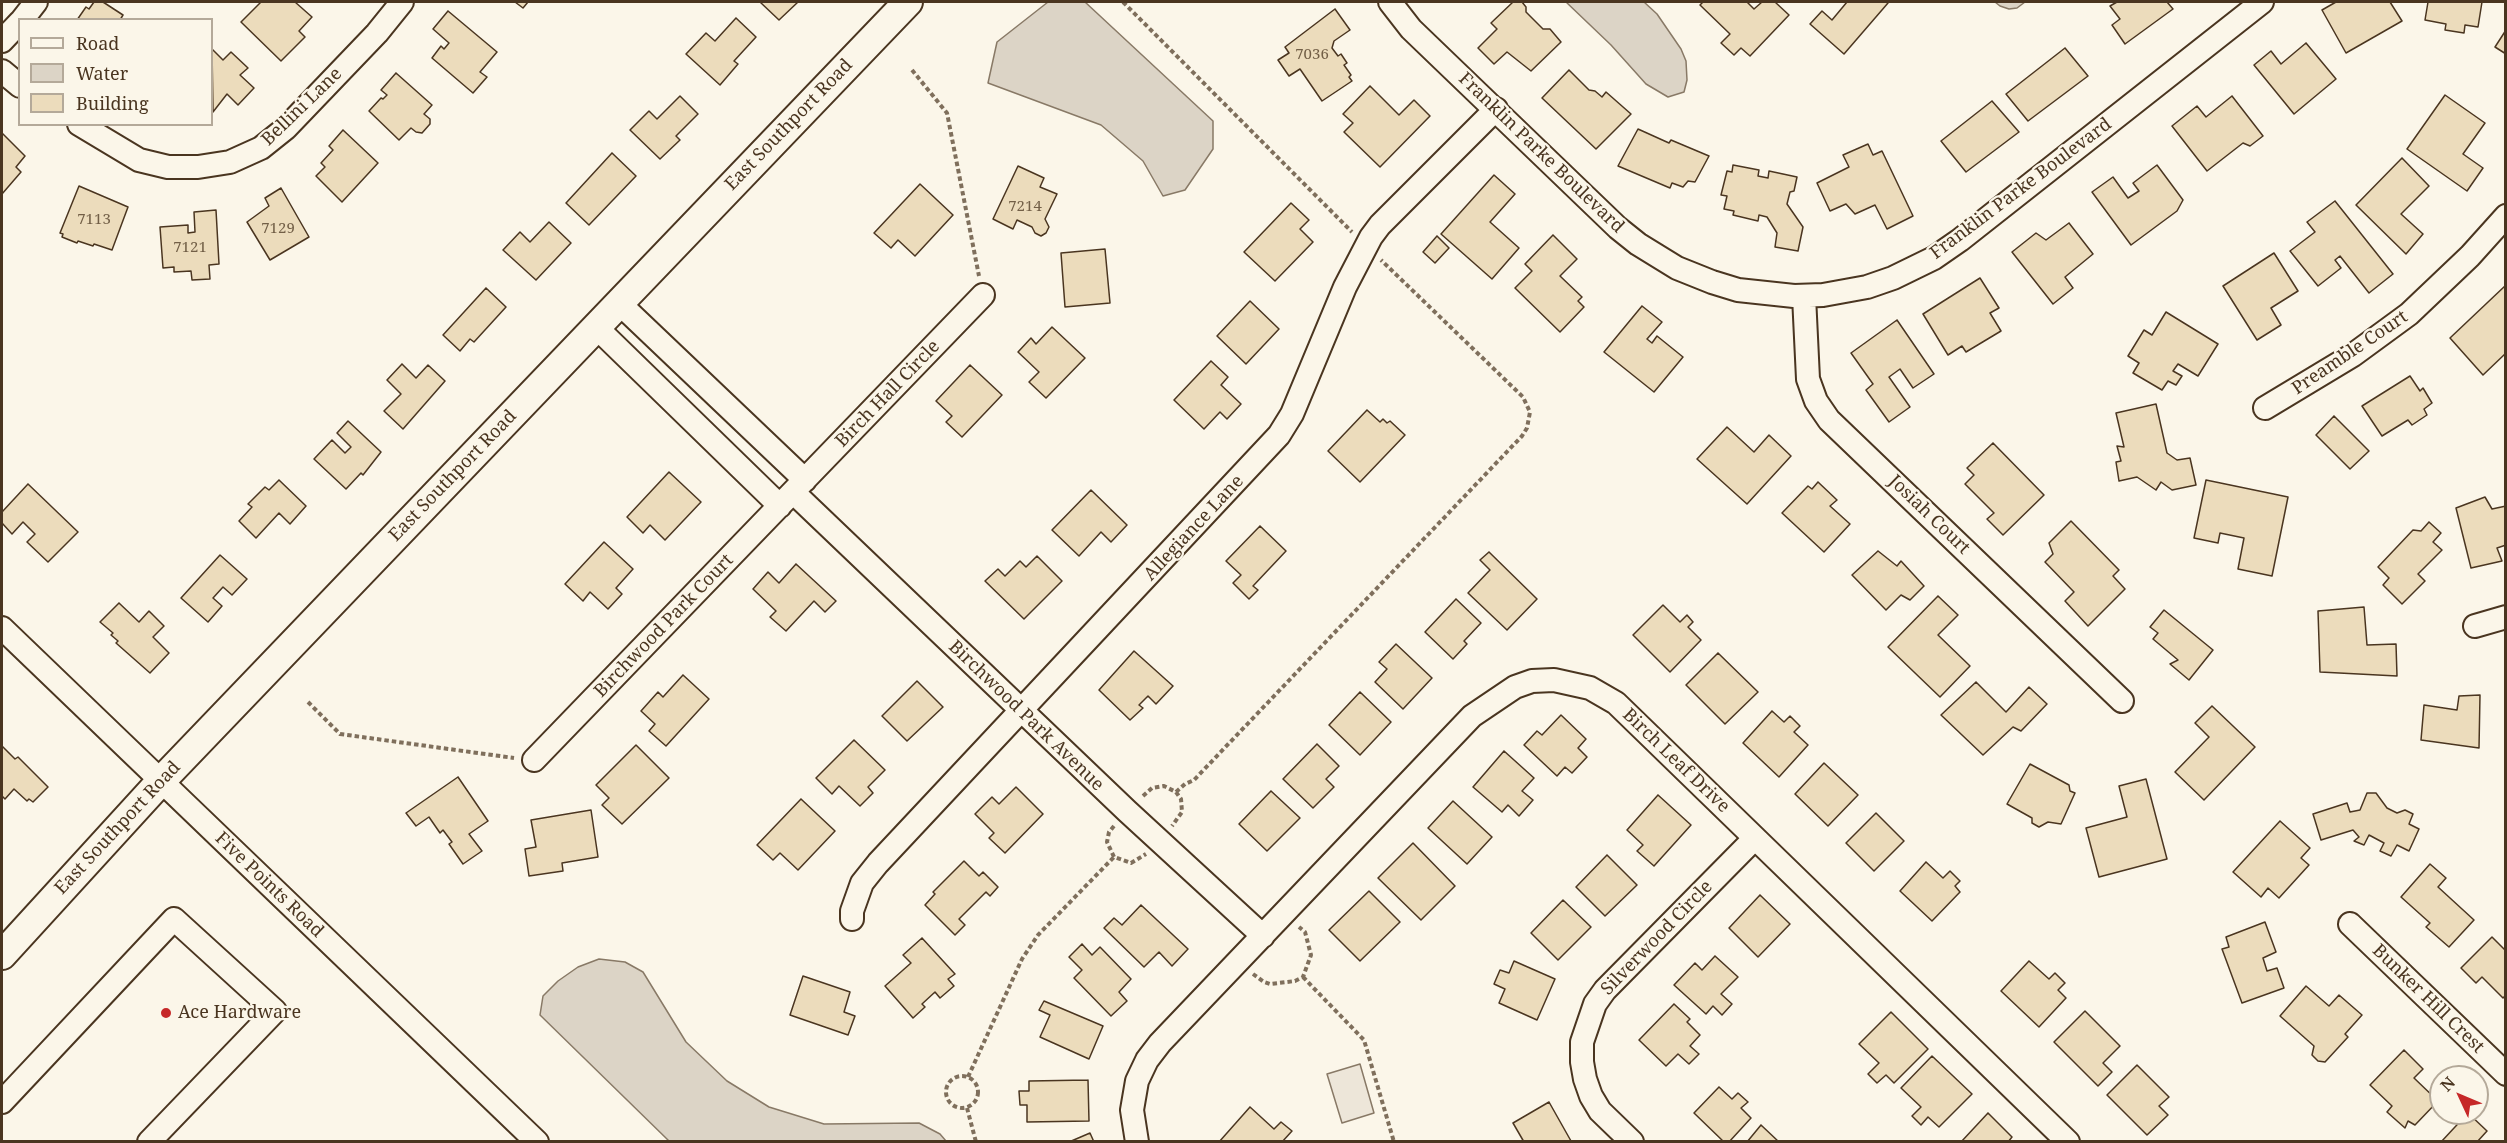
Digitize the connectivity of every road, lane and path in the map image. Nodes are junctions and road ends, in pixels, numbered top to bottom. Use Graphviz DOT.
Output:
graph roads {
  1 [pos="36,2"];
  2 [pos="402,2"];
  3 [pos="908,2"];
  4 [pos="1123,2"];
  5 [pos="1390,2"];
  6 [pos="2262,2"];
  7 [pos="23,18"];
  8 [pos="18,24"];
  9 [pos="2,41"];
  10 [pos="912,70"];
  11 [pos="2,71"];
  12 [pos="18,84"];
  13 [pos="1496,109"];
  14 [pos="82,126"];
  15 [pos="2505,216"];
  16 [pos="1367,246"];
  17 [pos="983,295"];
  18 [pos="1804,296"];
  19 [pos="619,303"];
  20 [pos="596,327"];
  21 [pos="2265,408"];
  22 [pos="792,493"];
  23 [pos="2505,616"];
  24 [pos="2475,626"];
  25 [pos="2,628"];
  26 [pos="2122,701"];
  27 [pos="308,702"];
  28 [pos="1021,711"];
  29 [pos="534,760"];
  30 [pos="160,781"];
  31 [pos="1176,792"];
  32 [pos="1143,796"];
  33 [pos="1115,825"];
  34 [pos="1169,828"];
  35 [pos="1755,838"];
  36 [pos="1150,849"];
  37 [pos="1114,857"];
  38 [pos="852,919"];
  39 [pos="1294,922"];
  40 [pos="2350,924"];
  41 [pos="1263,936"];
  42 [pos="2,955"];
  43 [pos="1248,970"];
  44 [pos="1303,977"];
  45 [pos="2505,1074"];
  46 [pos="968,1077"];
  47 [pos="2,1102"];
  48 [pos="967,1108"];
  49 [pos="149,1142"];
  50 [pos="537,1142"];
  51 [pos="976,1142"];
  52 [pos="1137,1142"];
  53 [pos="1394,1142"];
  54 [pos="1632,1142"];
  55 [pos="2068,1142"];
  1 -- 7 [label="street"];
  2 -- 14 [label="street, Bellini Lane"];
  3 -- 19 [label="main road, East Southport Road"];
  4 -- 16 [label="path"];
  5 -- 13 [label="street, Franklin Parke Boulevard"];
  6 -- 18 [label="street, Franklin Parke Boulevard"];
  8 -- 9 [label="street"];
  10 -- 17 [label="path"];
  11 -- 12 [label="street"];
  13 -- 16 [label="street, Allegiance Lane"];
  13 -- 18 [label="street, Franklin Parke Boulevard"];
  15 -- 21 [label="street, Preamble Court"];
  16 -- 28 [label="street, Allegiance Lane"];
  16 -- 31 [label="path"];
  17 -- 22 [label="street, Birch Hall Circle"];
  18 -- 26 [label="street, Josiah Court"];
  19 -- 20 [label="main road, East Southport Road"];
  19 -- 22 [label="street, Birchwood Park Avenue"];
  20 -- 22 [label="street, Birchwood Park Avenue"];
  20 -- 30 [label="main road, East Southport Road"];
  22 -- 28 [label="street, Birchwood Park Avenue"];
  22 -- 29 [label="street, Birchwood Park Court"];
  23 -- 24 [label="street"];
  25 -- 30 [label="street, Five Points Road"];
  27 -- 29 [label="path"];
  28 -- 38 [label="street, Allegiance Lane"];
  28 -- 41 [label="street, Birchwood Park Avenue"];
  30 -- 42 [label="main road, East Southport Road"];
  30 -- 50 [label="street, Five Points Road"];
  31 -- 32 [label="path"];
  31 -- 34 [label="path"];
  33 -- 37 [label="path"];
  35 -- 41 [label="street, Birch Leaf Drive"];
  35 -- 54 [label="street, Silverwood Circle"];
  35 -- 55 [label="street, Birch Leaf Drive"];
  36 -- 37 [label="path"];
  37 -- 46 [label="path"];
  39 -- 44 [label="path"];
  40 -- 45 [label="street, Bunker Hill Crest"];
  41 -- 52 [label="street, Birch Leaf Drive"];
  43 -- 44 [label="path"];
  44 -- 53 [label="path"];
  46 -- 48 [label="path"];
  46 -- 48 [label="path"];
  47 -- 49 [label="street"];
  48 -- 51 [label="path"];
}
